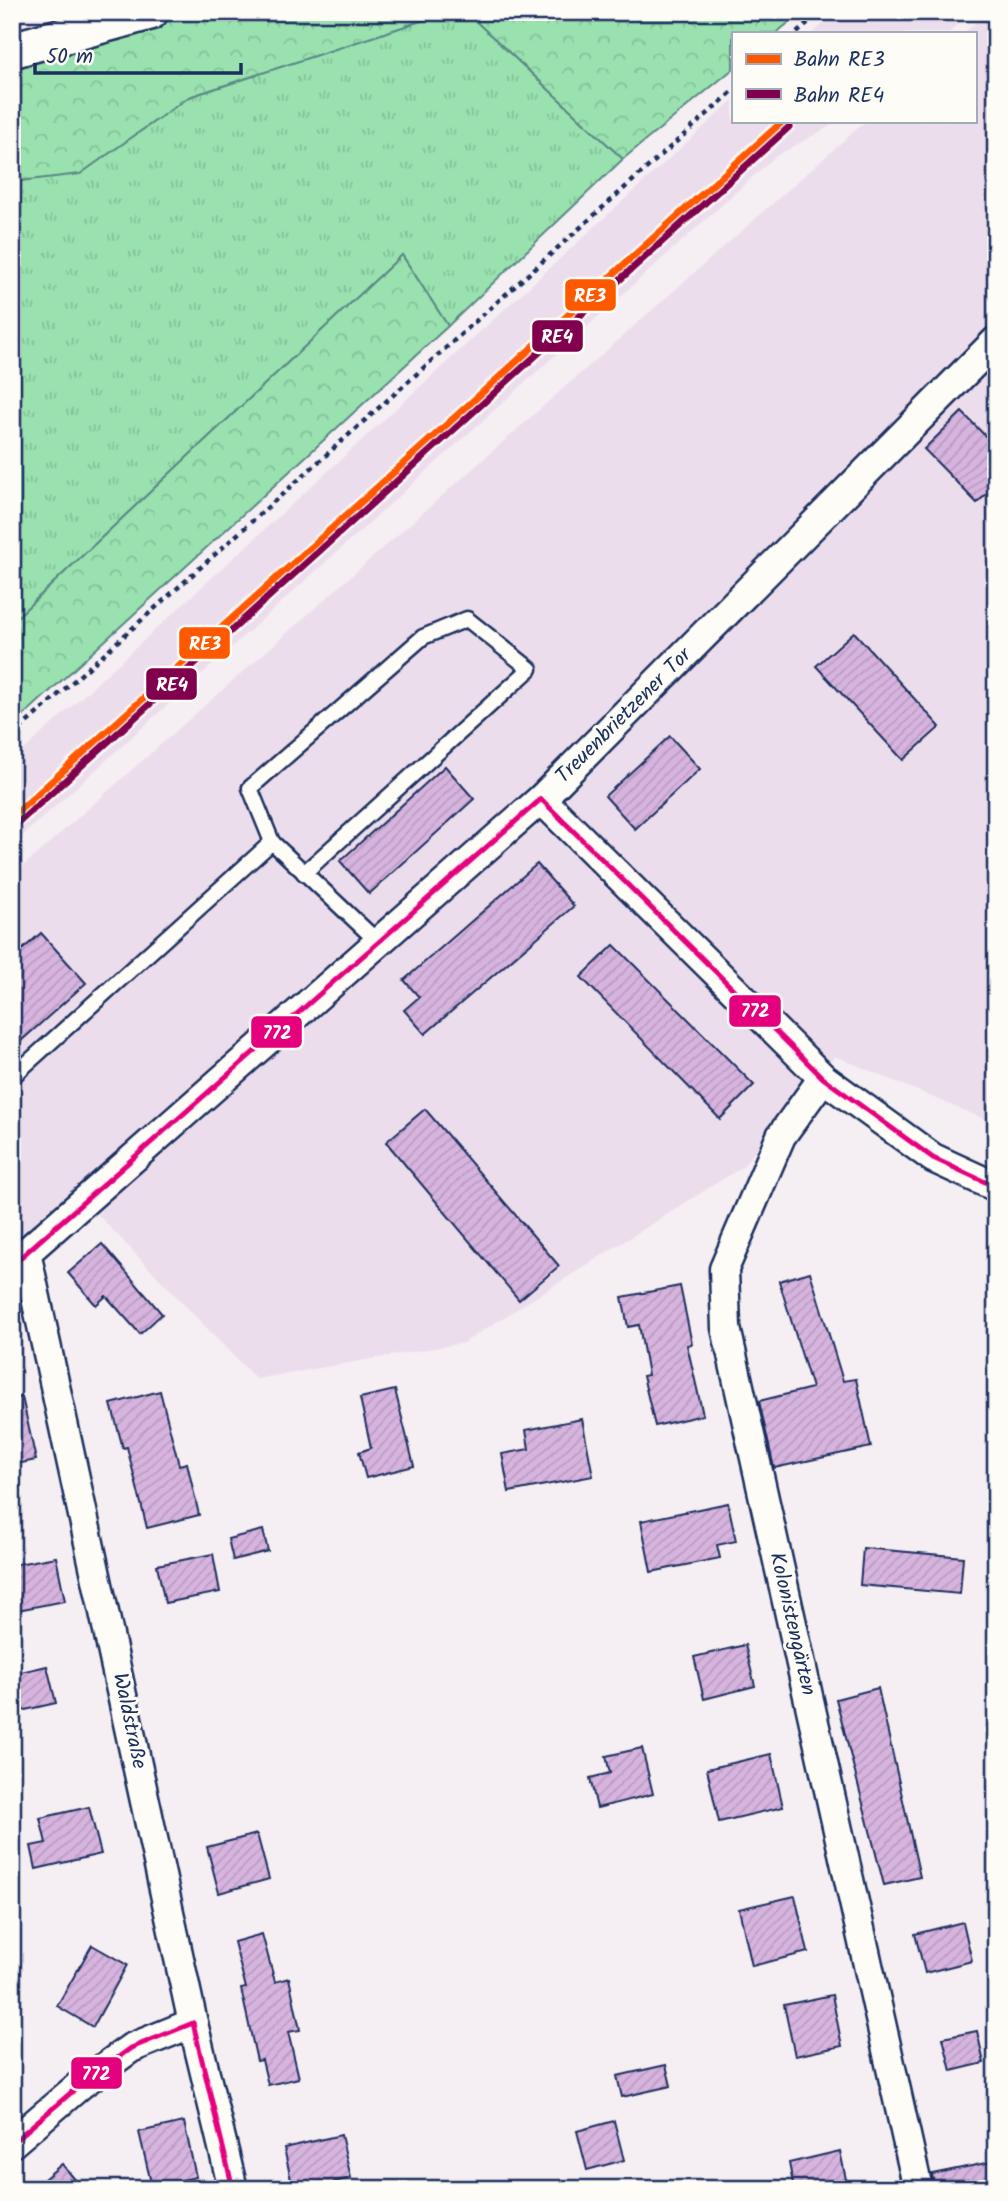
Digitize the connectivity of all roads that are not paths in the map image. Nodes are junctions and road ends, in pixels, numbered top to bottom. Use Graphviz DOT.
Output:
graph roads {
  1 [pos="150,12"];
  2 [pos="70,23"];
  3 [pos="12,50"];
  4 [pos="996,341"];
  5 [pos="541,799"];
  6 [pos="272,842"];
  7 [pos="304,873"];
  8 [pos="378,942"];
  9 [pos="12,1077"];
  10 [pos="823,1078"];
  11 [pos="996,1187"];
  12 [pos="19,1259"];
  13 [pos="193,2023"];
  14 [pos="12,2143"];
  15 [pos="233,2189"];
  16 [pos="918,2189"];
  1 -- 2 [label="street"];
  2 -- 3 [label="street"];
  4 -- 5 [label="street, Treuenbrietzener Tor"];
  5 -- 8 [label="street, Treuenbrietzener Tor"];
  5 -- 10 [label="street"];
  6 -- 7 [label="lane"];
  6 -- 7 [label="lane"];
  6 -- 9 [label="lane"];
  7 -- 8 [label="lane"];
  8 -- 12 [label="street, Treuenbrietzener Tor"];
  10 -- 11 [label="street"];
  10 -- 16 [label="street, Kolonistengärten"];
  12 -- 13 [label="street, Waldstraße"];
  13 -- 14 [label="street"];
  13 -- 15 [label="street, Waldstraße"];
}
